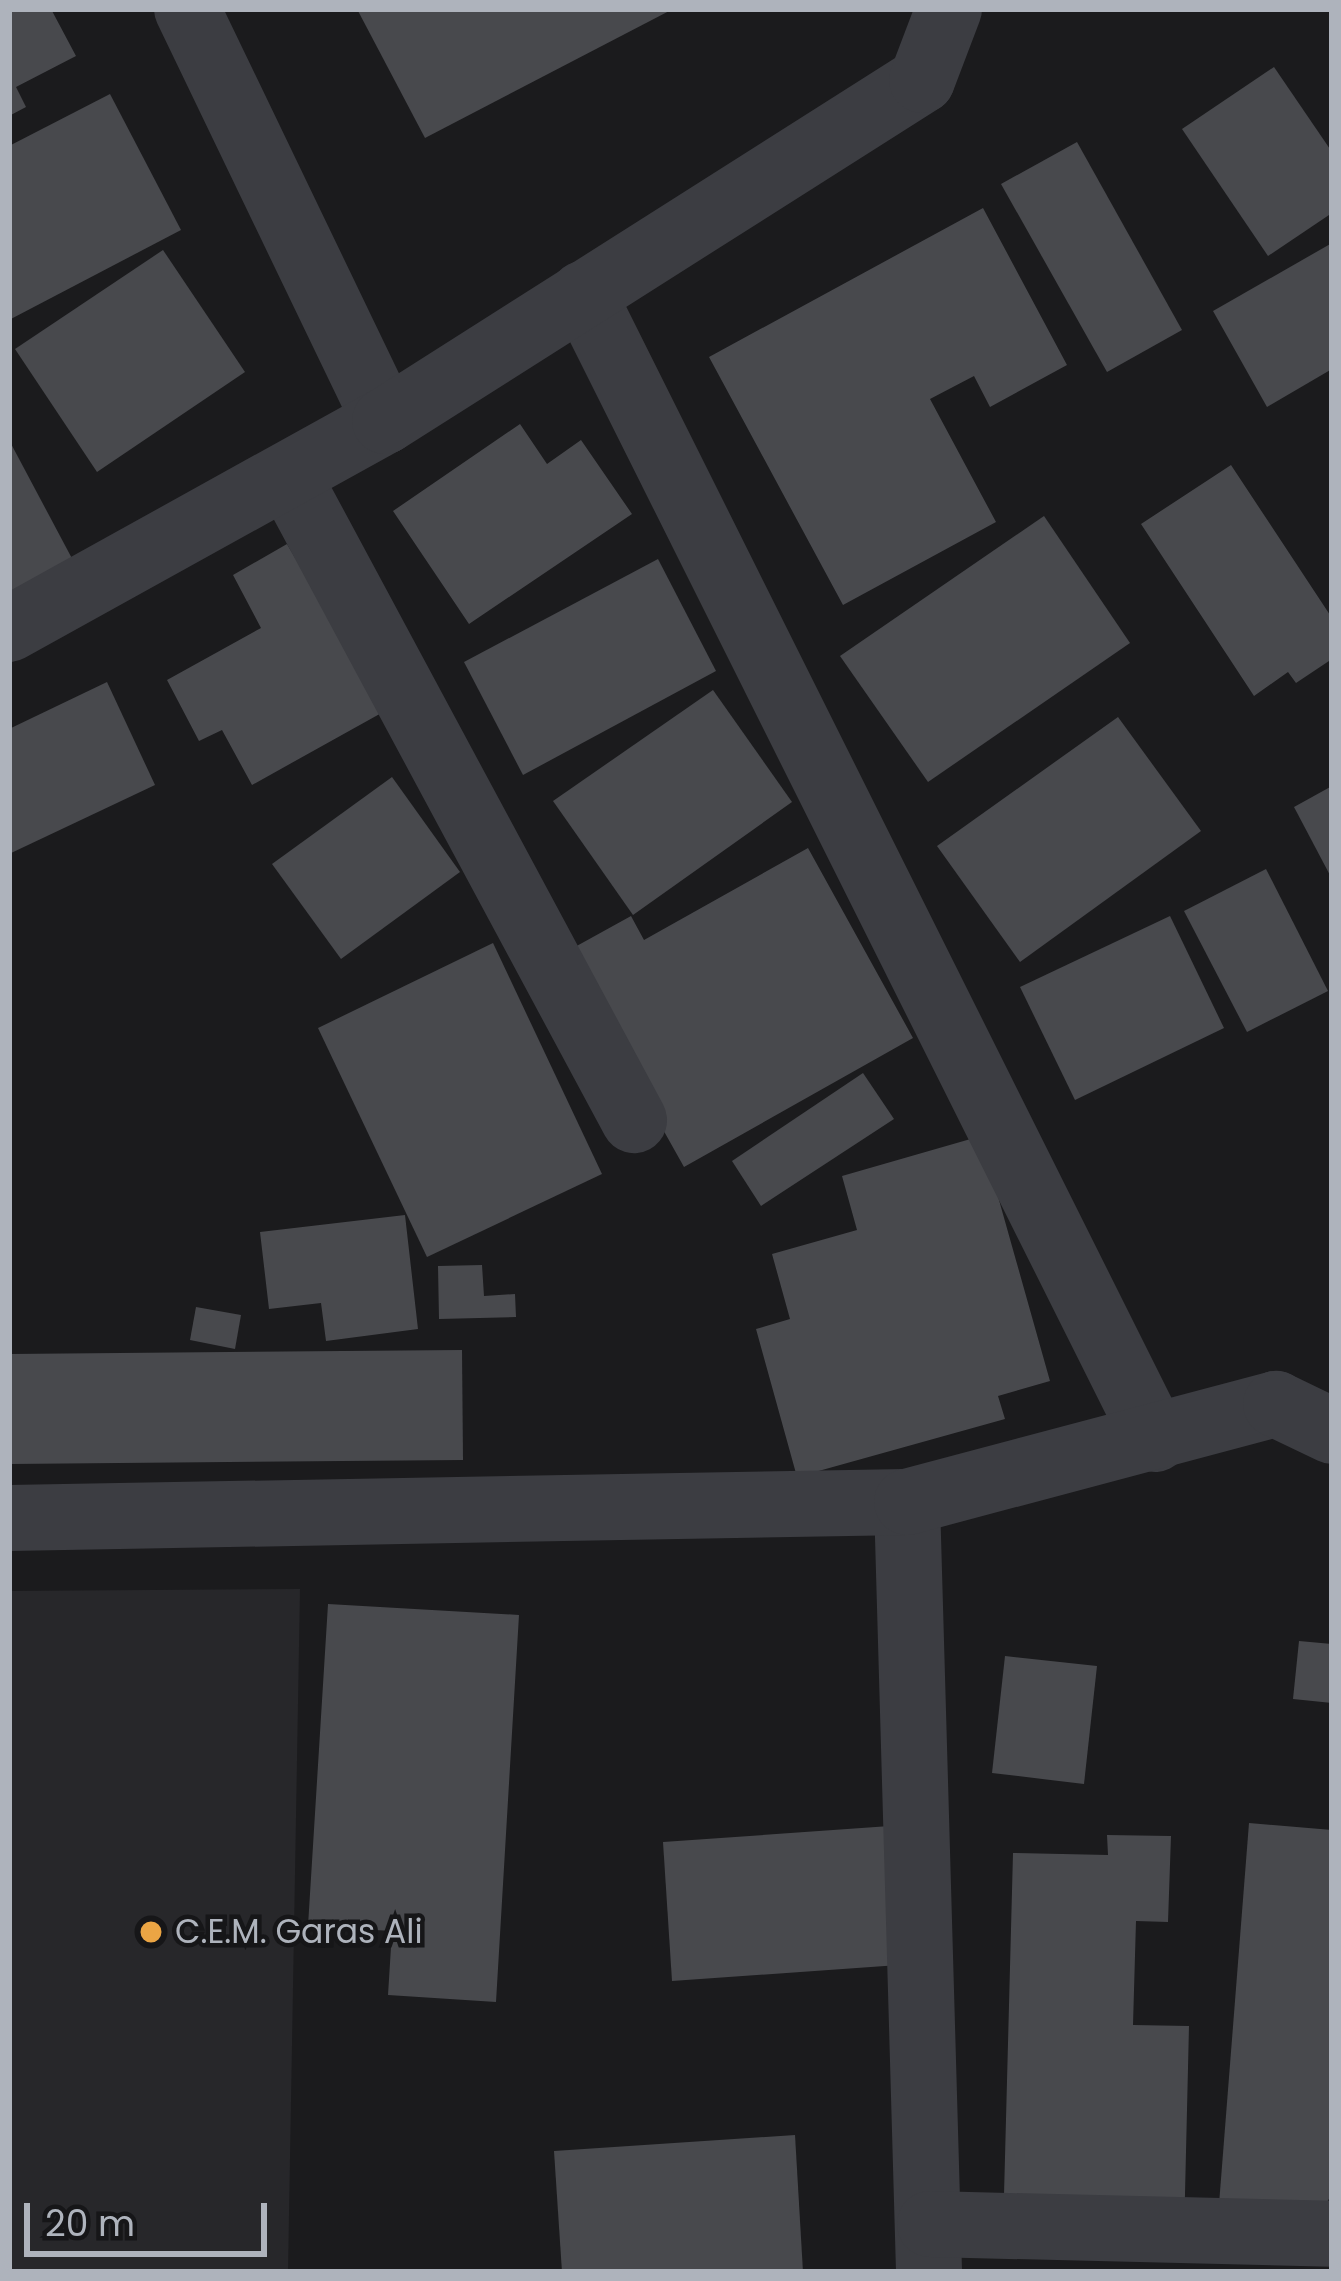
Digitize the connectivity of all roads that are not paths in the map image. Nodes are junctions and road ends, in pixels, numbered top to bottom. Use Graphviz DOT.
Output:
graph roads {
  1 [pos="187,9"];
  2 [pos="949,9"];
  3 [pos="583,294"];
  4 [pos="385,422"];
  5 [pos="290,478"];
  6 [pos="9,629"];
  7 [pos="634,1120"];
  8 [pos="1314,1404"];
  9 [pos="1155,1439"];
  10 [pos="908,1502"];
  11 [pos="9,1518"];
  12 [pos="1332,2234"];
  13 [pos="929,2248"];
  1 -- 4 [label="street"];
  2 -- 3 [label="street"];
  3 -- 4 [label="street"];
  3 -- 9 [label="street"];
  4 -- 5 [label="street"];
  5 -- 6 [label="street"];
  5 -- 7 [label="street"];
  8 -- 9 [label="street"];
  9 -- 10 [label="street"];
  10 -- 11 [label="street"];
  10 -- 13 [label="street"];
  12 -- 13 [label="street"];
}
